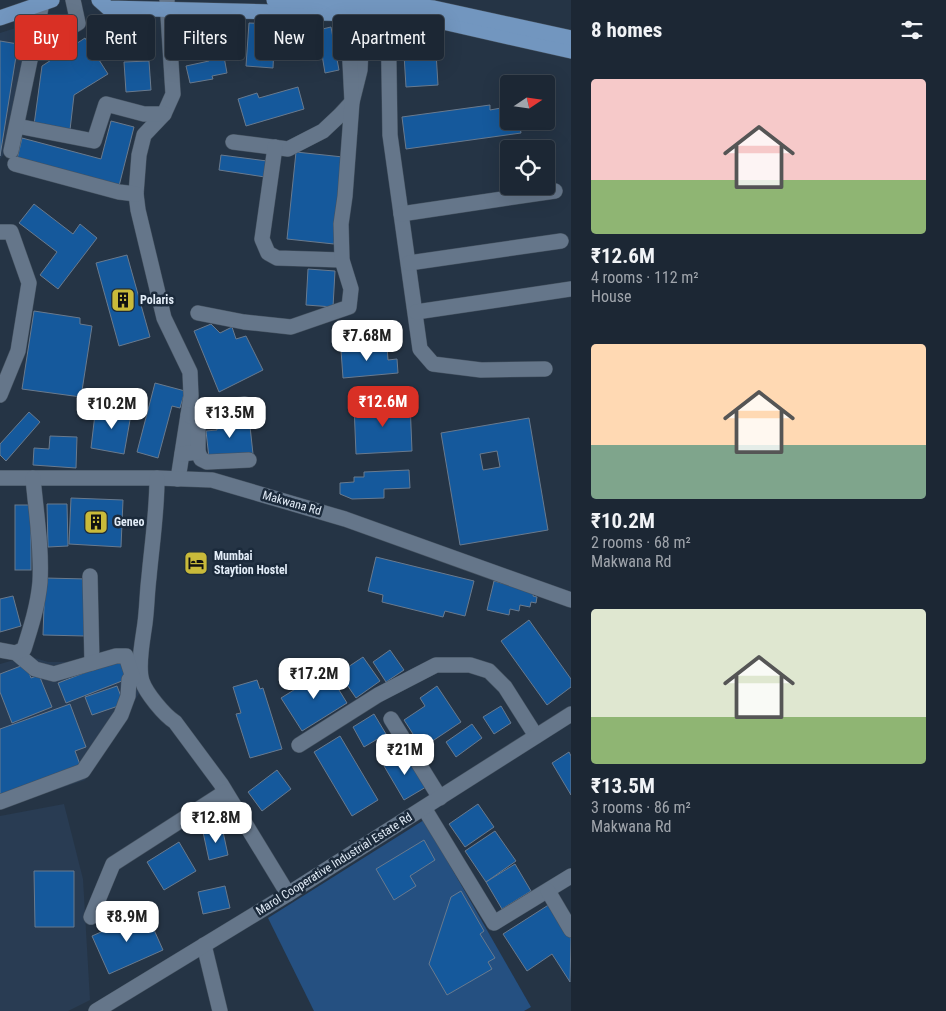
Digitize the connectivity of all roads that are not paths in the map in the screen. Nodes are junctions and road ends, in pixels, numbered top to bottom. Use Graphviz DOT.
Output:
graph roads {
  1 [pos="73,0"];
  2 [pos="99,0"];
  3 [pos="274,0"];
  4 [pos="47,2"];
  5 [pos="434,4"];
  6 [pos="168,5"];
  7 [pos="347,8"];
  8 [pos="363,9"];
  9 [pos="388,10"];
  10 [pos="43,15"];
  11 [pos="76,15"];
  12 [pos="0,18"];
  13 [pos="571,38"];
  14 [pos="571,51"];
  15 [pos="30,60"];
  16 [pos="352,102"];
  17 [pos="164,114"];
  18 [pos="22,127"];
  19 [pos="232,142"];
  20 [pos="275,147"];
  21 [pos="136,194"];
  22 [pos="528,195"];
  23 [pos="402,214"];
  24 [pos="0,232"];
  25 [pos="561,241"];
  26 [pos="342,260"];
  27 [pos="409,263"];
  28 [pos="571,289"];
  29 [pos="416,312"];
  30 [pos="198,313"];
  31 [pos="545,369"];
  32 [pos="0,395"];
  33 [pos="245,404"];
  34 [pos="193,417"];
  35 [pos="198,452"];
  36 [pos="182,454"];
  37 [pos="249,460"];
  38 [pos="0,478"];
  39 [pos="32,478"];
  40 [pos="157,478"];
  41 [pos="178,479"];
  42 [pos="90,576"];
  43 [pos="571,600"];
  44 [pos="0,650"];
  45 [pos="16,653"];
  46 [pos="92,663"];
  47 [pos="571,714"];
  48 [pos="391,719"];
  49 [pos="536,736"];
  50 [pos="299,745"];
  51 [pos="225,792"];
  52 [pos="440,798"];
  53 [pos="0,802"];
  54 [pos="424,808"];
  55 [pos="571,876"];
  56 [pos="548,890"];
  57 [pos="288,894"];
  58 [pos="91,917"];
  59 [pos="571,930"];
  60 [pos="204,945"];
  61 [pos="96,1011"];
  62 [pos="220,1011"];
  1 -- 11 [label="street"];
  2 -- 6 [label="main road"];
  3 -- 7 [label="main road"];
  4 -- 10 [label="street"];
  4 -- 12 [label="main road"];
  5 -- 9 [label="main road"];
  5 -- 13 [label="main road"];
  6 -- 7 [label="main road"];
  6 -- 17 [label="street"];
  7 -- 8 [label="main road"];
  7 -- 16 [label="street"];
  8 -- 9 [label="main road"];
  8 -- 16 [label="street"];
  9 -- 14 [label="main road"];
  9 -- 23 [label="street"];
  15 -- 21 [label="street"];
  16 -- 20 [label="street"];
  16 -- 26 [label="street"];
  17 -- 18 [label="street"];
  17 -- 21 [label="street"];
  19 -- 20 [label="street"];
  20 -- 26 [label="street"];
  21 -- 34 [label="street"];
  22 -- 23 [label="street"];
  23 -- 27 [label="street"];
  24 -- 32 [label="street"];
  25 -- 27 [label="street"];
  26 -- 30 [label="street"];
  27 -- 29 [label="street"];
  28 -- 29 [label="street"];
  29 -- 31 [label="street"];
  33 -- 34 [label="street"];
  34 -- 35 [label="street"];
  34 -- 36 [label="street"];
  35 -- 36 [label="street"];
  35 -- 37 [label="street"];
  36 -- 41 [label="street"];
  38 -- 39 [label="street, Makwana Rd"];
  39 -- 40 [label="street, Makwana Rd"];
  39 -- 45 [label="street"];
  40 -- 41 [label="street, Makwana Rd"];
  40 -- 51 [label="street"];
  41 -- 43 [label="street, Makwana Rd"];
  42 -- 46 [label="street"];
  44 -- 45 [label="street"];
  45 -- 46 [label="street"];
  46 -- 53 [label="street"];
  47 -- 49 [label="street, Marol Cooperative Industrial Estate Rd"];
  48 -- 52 [label="street"];
  49 -- 50 [label="street"];
  49 -- 52 [label="street, Marol Cooperative Industrial Estate Rd"];
  51 -- 57 [label="street"];
  51 -- 58 [label="street"];
  52 -- 54 [label="street, Marol Cooperative Industrial Estate Rd"];
  54 -- 56 [label="street"];
  54 -- 57 [label="street, Marol Cooperative Industrial Estate Rd"];
  55 -- 56 [label="street"];
  56 -- 59 [label="street"];
  57 -- 60 [label="street, Marol Cooperative Industrial Estate Rd"];
  60 -- 61 [label="street, Marol Cooperative Industrial Estate Rd"];
  60 -- 62 [label="street"];
}
